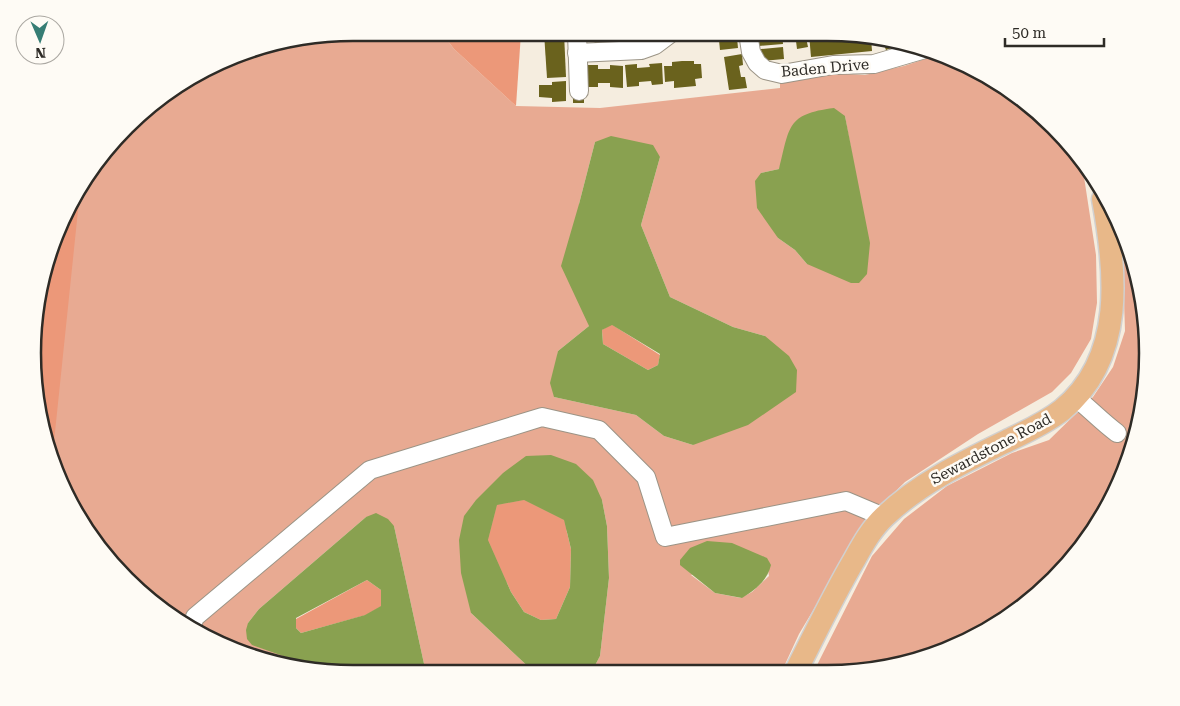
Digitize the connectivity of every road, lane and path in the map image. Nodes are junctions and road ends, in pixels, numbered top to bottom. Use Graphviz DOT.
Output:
graph roads {
  1 [pos="576,41"];
  2 [pos="660,41"];
  3 [pos="749,41"];
  4 [pos="911,53"];
  5 [pos="577,54"];
  6 [pos="579,91"];
  7 [pos="1104,210"];
  8 [pos="1075,397"];
  9 [pos="1117,433"];
  10 [pos="884,517"];
  11 [pos="194,621"];
  12 [pos="799,665"];
  1 -- 5 [label="street"];
  2 -- 5 [label="street"];
  3 -- 4 [label="street, Baden Drive"];
  5 -- 6 [label="street"];
  7 -- 8 [label="main road, Sewardstone Road"];
  8 -- 9 [label="street"];
  8 -- 10 [label="main road, Sewardstone Road"];
  10 -- 11 [label="street"];
  10 -- 12 [label="main road, Sewardstone Road"];
}
